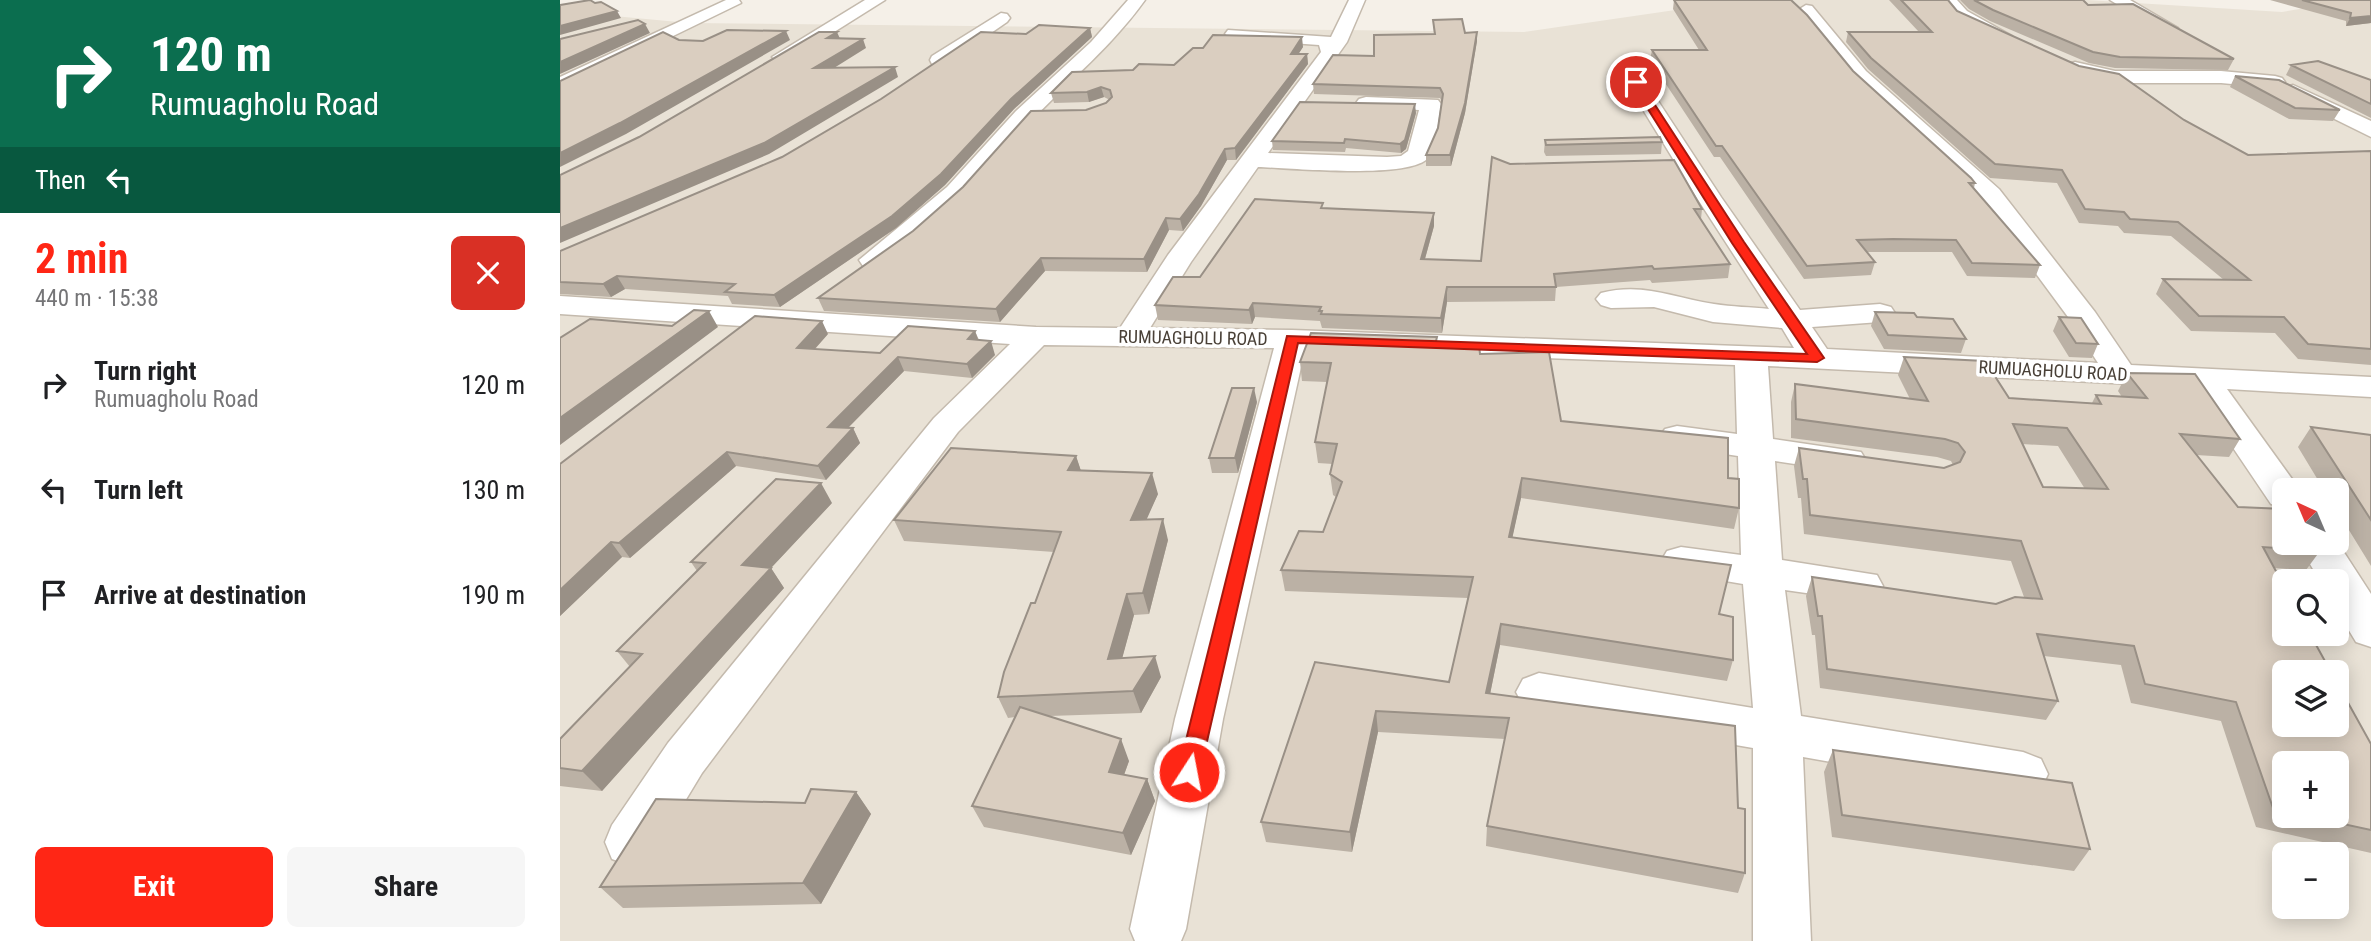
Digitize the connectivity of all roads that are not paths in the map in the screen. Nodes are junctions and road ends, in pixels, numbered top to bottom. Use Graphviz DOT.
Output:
graph roads {
  1 [pos="877,0"];
  2 [pos="1137,0"];
  3 [pos="1357,0"];
  4 [pos="1948,0"];
  5 [pos="2118,0"];
  6 [pos="733,3"];
  7 [pos="1806,10"];
  8 [pos="1001,18"];
  9 [pos="1234,34"];
  10 [pos="2181,34"];
  11 [pos="2021,44"];
  12 [pos="1331,52"];
  13 [pos="2228,58"];
  14 [pos="2058,60"];
  15 [pos="767,65"];
  16 [pos="920,74"];
  17 [pos="1636,82"];
  18 [pos="2276,82"];
  19 [pos="560,85"];
  20 [pos="1294,102"];
  21 [pos="1321,102"];
  22 [pos="1349,103"];
  23 [pos="1055,112"];
  24 [pos="1028,113"];
  25 [pos="2371,130"];
  26 [pos="1253,160"];
  27 [pos="1688,163"];
  28 [pos="1660,164"];
  29 [pos="850,276"];
  30 [pos="818,298"];
  31 [pos="1611,299"];
  32 [pos="560,305"];
  33 [pos="1880,313"];
  34 [pos="752,319"];
  35 [pos="1790,320"];
  36 [pos="786,321"];
  37 [pos="1036,336"];
  38 [pos="1129,337"];
  39 [pos="1292,339"];
  40 [pos="719,344"];
  41 [pos="1751,357"];
  42 [pos="1817,358"];
  43 [pos="2121,374"];
  44 [pos="2203,379"];
  45 [pos="2368,390"];
  46 [pos="1647,433"];
  47 [pos="1756,448"];
  48 [pos="1886,465"];
  49 [pos="2272,478"];
  50 [pos="2325,555"];
  51 [pos="1644,557"];
  52 [pos="1762,571"];
  53 [pos="1894,591"];
  54 [pos="2371,630"];
  55 [pos="1539,692"];
  56 [pos="1777,733"];
  57 [pos="2023,774"];
  58 [pos="610,875"];
  59 [pos="1158,929"];
  60 [pos="1783,941"];
  1 -- 15 [label="street"];
  2 -- 24 [label="street"];
  3 -- 12 [label="street"];
  4 -- 11 [label="street"];
  5 -- 10 [label="street"];
  6 -- 19 [label="street"];
  7 -- 43 [label="street"];
  8 -- 16 [label="street"];
  9 -- 12 [label="street"];
  12 -- 20 [label="street"];
  13 -- 18 [label="street"];
  14 -- 18 [label="street"];
  17 -- 27 [label="street"];
  18 -- 25 [label="street"];
  20 -- 21 [label="street"];
  20 -- 26 [label="street"];
  22 -- 26 [label="street"];
  23 -- 24 [label="street"];
  24 -- 29 [label="street"];
  26 -- 38 [label="street"];
  27 -- 28 [label="street"];
  27 -- 35 [label="street"];
  30 -- 36 [label="street"];
  31 -- 35 [label="street"];
  32 -- 34 [label="street, RUMUAGHOLU ROAD"];
  33 -- 35 [label="street"];
  34 -- 36 [label="street, RUMUAGHOLU ROAD"];
  34 -- 40 [label="street"];
  35 -- 42 [label="street"];
  36 -- 37 [label="street, RUMUAGHOLU ROAD"];
  37 -- 38 [label="street, RUMUAGHOLU ROAD"];
  37 -- 58 [label="street"];
  38 -- 39 [label="street, RUMUAGHOLU ROAD"];
  39 -- 41 [label="street, RUMUAGHOLU ROAD"];
  39 -- 59 [label="street"];
  41 -- 42 [label="street, RUMUAGHOLU ROAD"];
  41 -- 47 [label="street"];
  42 -- 43 [label="street, RUMUAGHOLU ROAD"];
  43 -- 44 [label="street, RUMUAGHOLU ROAD"];
  44 -- 45 [label="street, RUMUAGHOLU ROAD"];
  44 -- 49 [label="street"];
  46 -- 47 [label="street"];
  47 -- 48 [label="street"];
  47 -- 52 [label="street"];
  50 -- 54 [label="street"];
  51 -- 52 [label="street"];
  52 -- 53 [label="street"];
  52 -- 56 [label="street"];
  55 -- 56 [label="street"];
  56 -- 57 [label="street"];
  56 -- 60 [label="street"];
}
